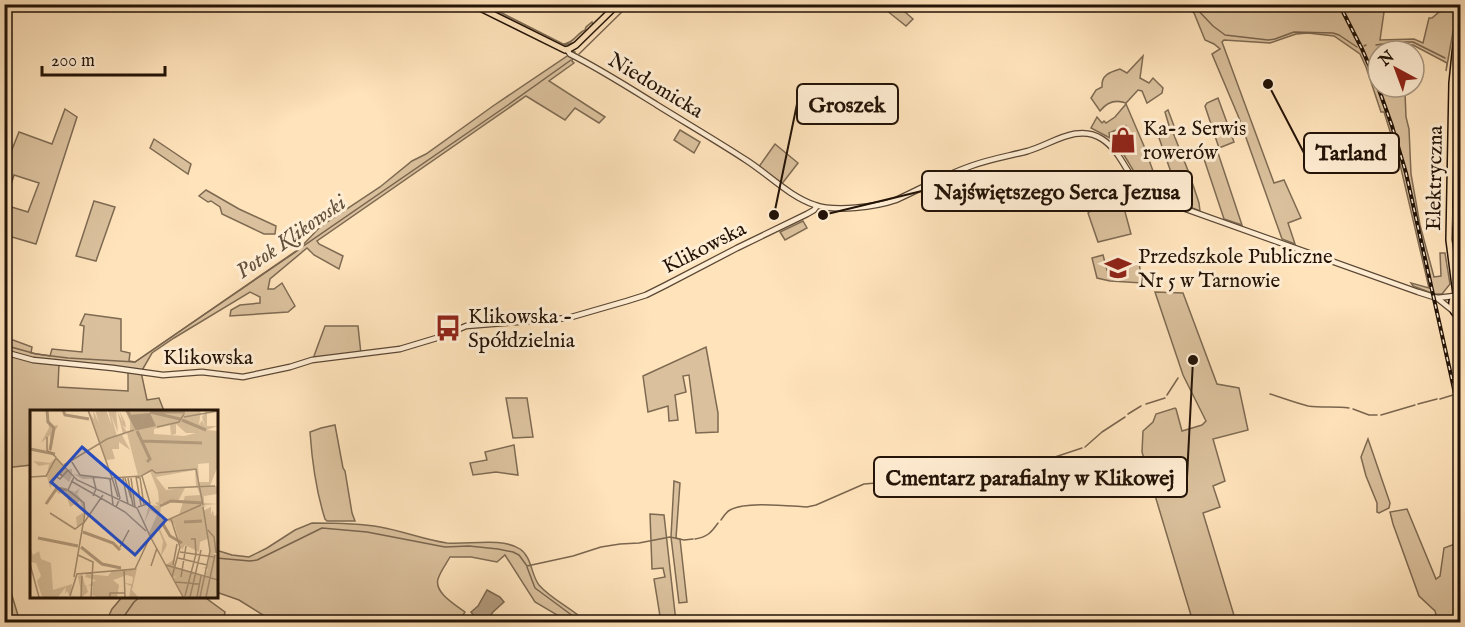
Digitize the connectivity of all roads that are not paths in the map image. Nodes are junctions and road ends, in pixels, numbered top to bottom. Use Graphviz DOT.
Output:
graph roads {
  1 [pos="472,4"];
  2 [pos="618,4"];
  3 [pos="1461,26"];
  4 [pos="567,50"];
  5 [pos="1461,57"];
  6 [pos="817,206"];
  7 [pos="1461,270"];
  8 [pos="1457,294"];
  9 [pos="1437,298"];
  10 [pos="1452,310"];
  11 [pos="1460,319"];
  12 [pos="4,352"];
  1 -- 4 [label="main road, Niedomicka"];
  2 -- 4 [label="main road"];
  3 -- 8 [label="main road, Elektryczna"];
  4 -- 6 [label="street, Niedomicka"];
  5 -- 7 [label="main road, Elektryczna"];
  6 -- 9 [label="street"];
  6 -- 12 [label="street, Klikowska"];
  8 -- 9 [label="street"];
  8 -- 10 [label="main road, Elektryczna"];
  9 -- 10 [label="street"];
  10 -- 11 [label="main road"];
}
